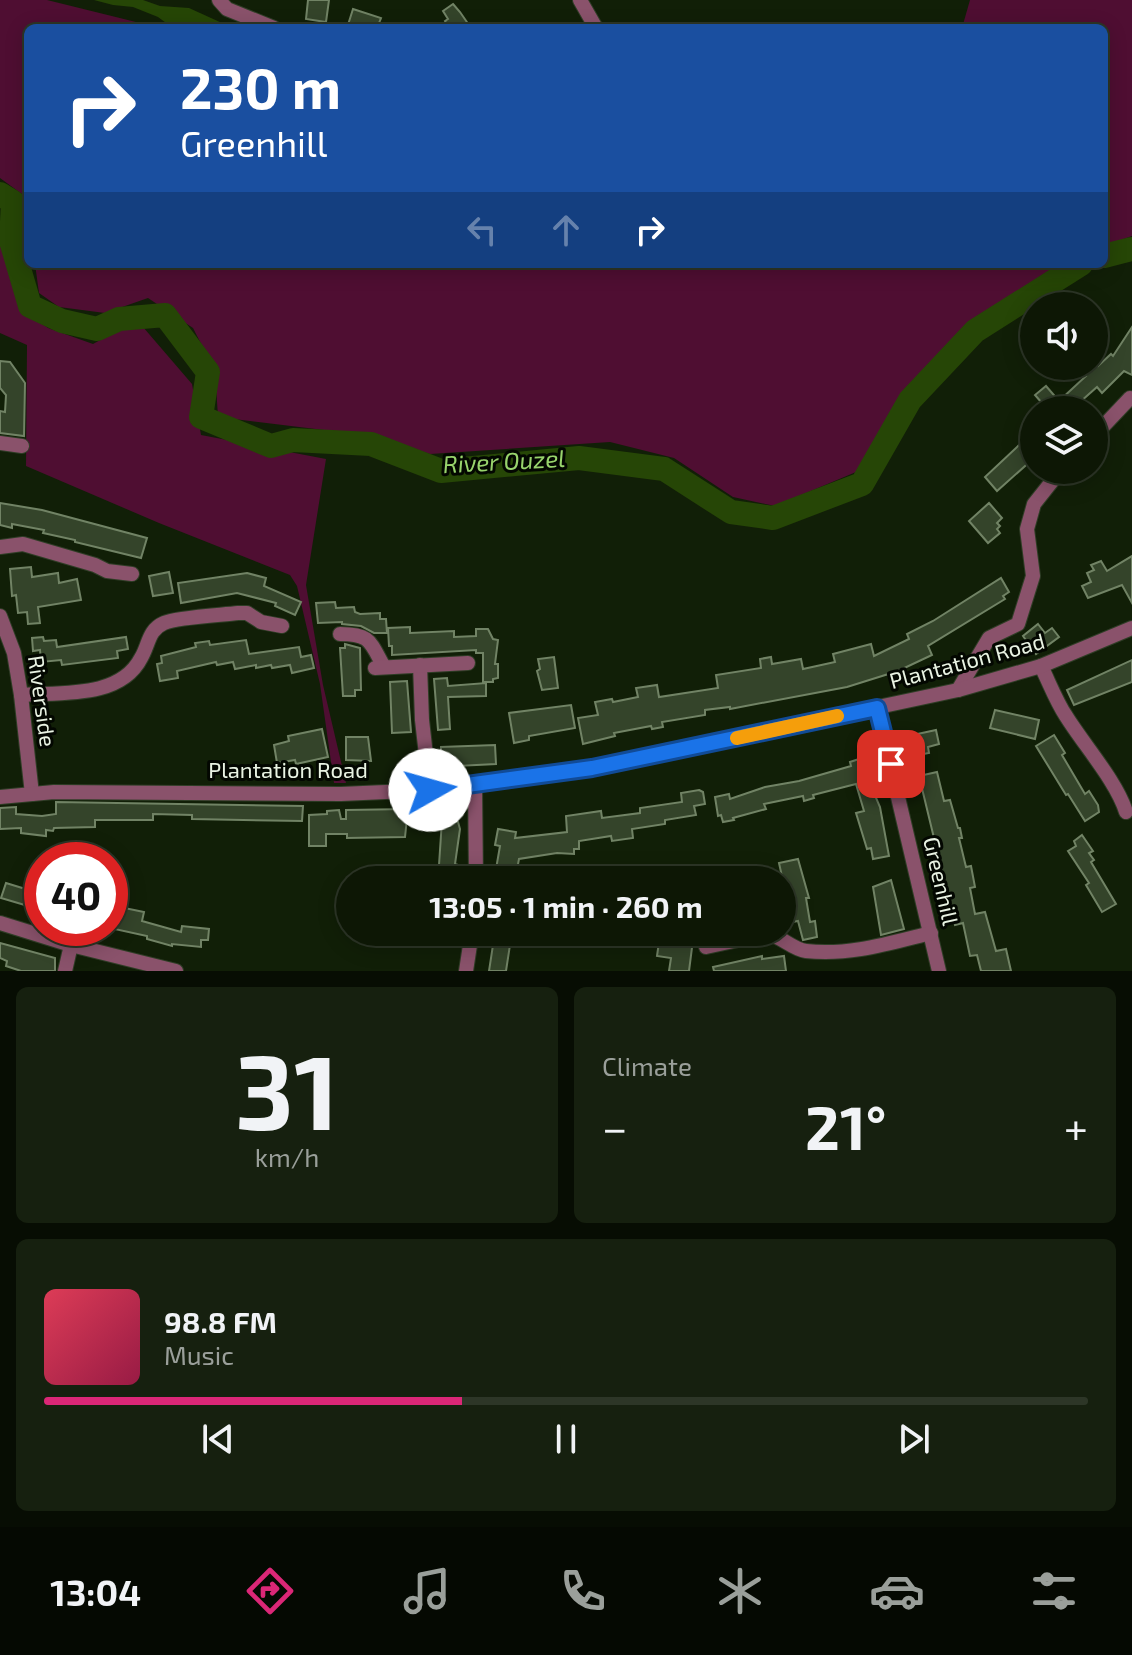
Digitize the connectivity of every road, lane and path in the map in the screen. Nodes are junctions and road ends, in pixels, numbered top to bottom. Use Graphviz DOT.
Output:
graph roads {
  1 [pos="219,0"];
  2 [pos="580,0"];
  3 [pos="264,24"];
  4 [pos="594,24"];
  5 [pos="1130,398"];
  6 [pos="1108,421"];
  7 [pos="0,443"];
  8 [pos="22,446"];
  9 [pos="1050,484"];
  10 [pos="0,547"];
  11 [pos="132,574"];
  12 [pos="0,616"];
  13 [pos="282,626"];
  14 [pos="1132,628"];
  15 [pos="340,634"];
  16 [pos="468,663"];
  17 [pos="420,665"];
  18 [pos="1041,666"];
  19 [pos="958,690"];
  20 [pos="21,695"];
  21 [pos="877,708"];
  22 [pos="475,784"];
  23 [pos="430,790"];
  24 [pos="32,794"];
  25 [pos="0,797"];
  26 [pos="1126,812"];
  27 [pos="476,866"];
  28 [pos="0,923"];
  29 [pos="24,928"];
  30 [pos="931,933"];
  31 [pos="71,946"];
  32 [pos="75,946"];
  33 [pos="470,946"];
  34 [pos="792,946"];
  35 [pos="65,971"];
  36 [pos="176,971"];
  37 [pos="466,971"];
  38 [pos="939,971"];
  1 -- 3 [label="street"];
  2 -- 4 [label="street"];
  5 -- 6 [label="street"];
  7 -- 8 [label="street"];
  9 -- 19 [label="street"];
  10 -- 11 [label="street"];
  12 -- 20 [label="street, Riverside"];
  13 -- 20 [label="street"];
  14 -- 18 [label="street, Plantation Road"];
  15 -- 17 [label="street"];
  16 -- 17 [label="street"];
  17 -- 23 [label="street"];
  18 -- 19 [label="street, Plantation Road"];
  18 -- 26 [label="street"];
  19 -- 21 [label="street, Plantation Road"];
  20 -- 24 [label="street, Riverside"];
  21 -- 22 [label="street, Plantation Road"];
  21 -- 30 [label="street, Greenhill"];
  22 -- 23 [label="street, Plantation Road"];
  22 -- 27 [label="street"];
  23 -- 24 [label="street, Plantation Road"];
  24 -- 25 [label="street, Plantation Road"];
  28 -- 29 [label="street"];
  30 -- 34 [label="street"];
  30 -- 38 [label="street, Greenhill"];
  31 -- 35 [label="street"];
  32 -- 36 [label="street"];
  33 -- 37 [label="street"];
}
